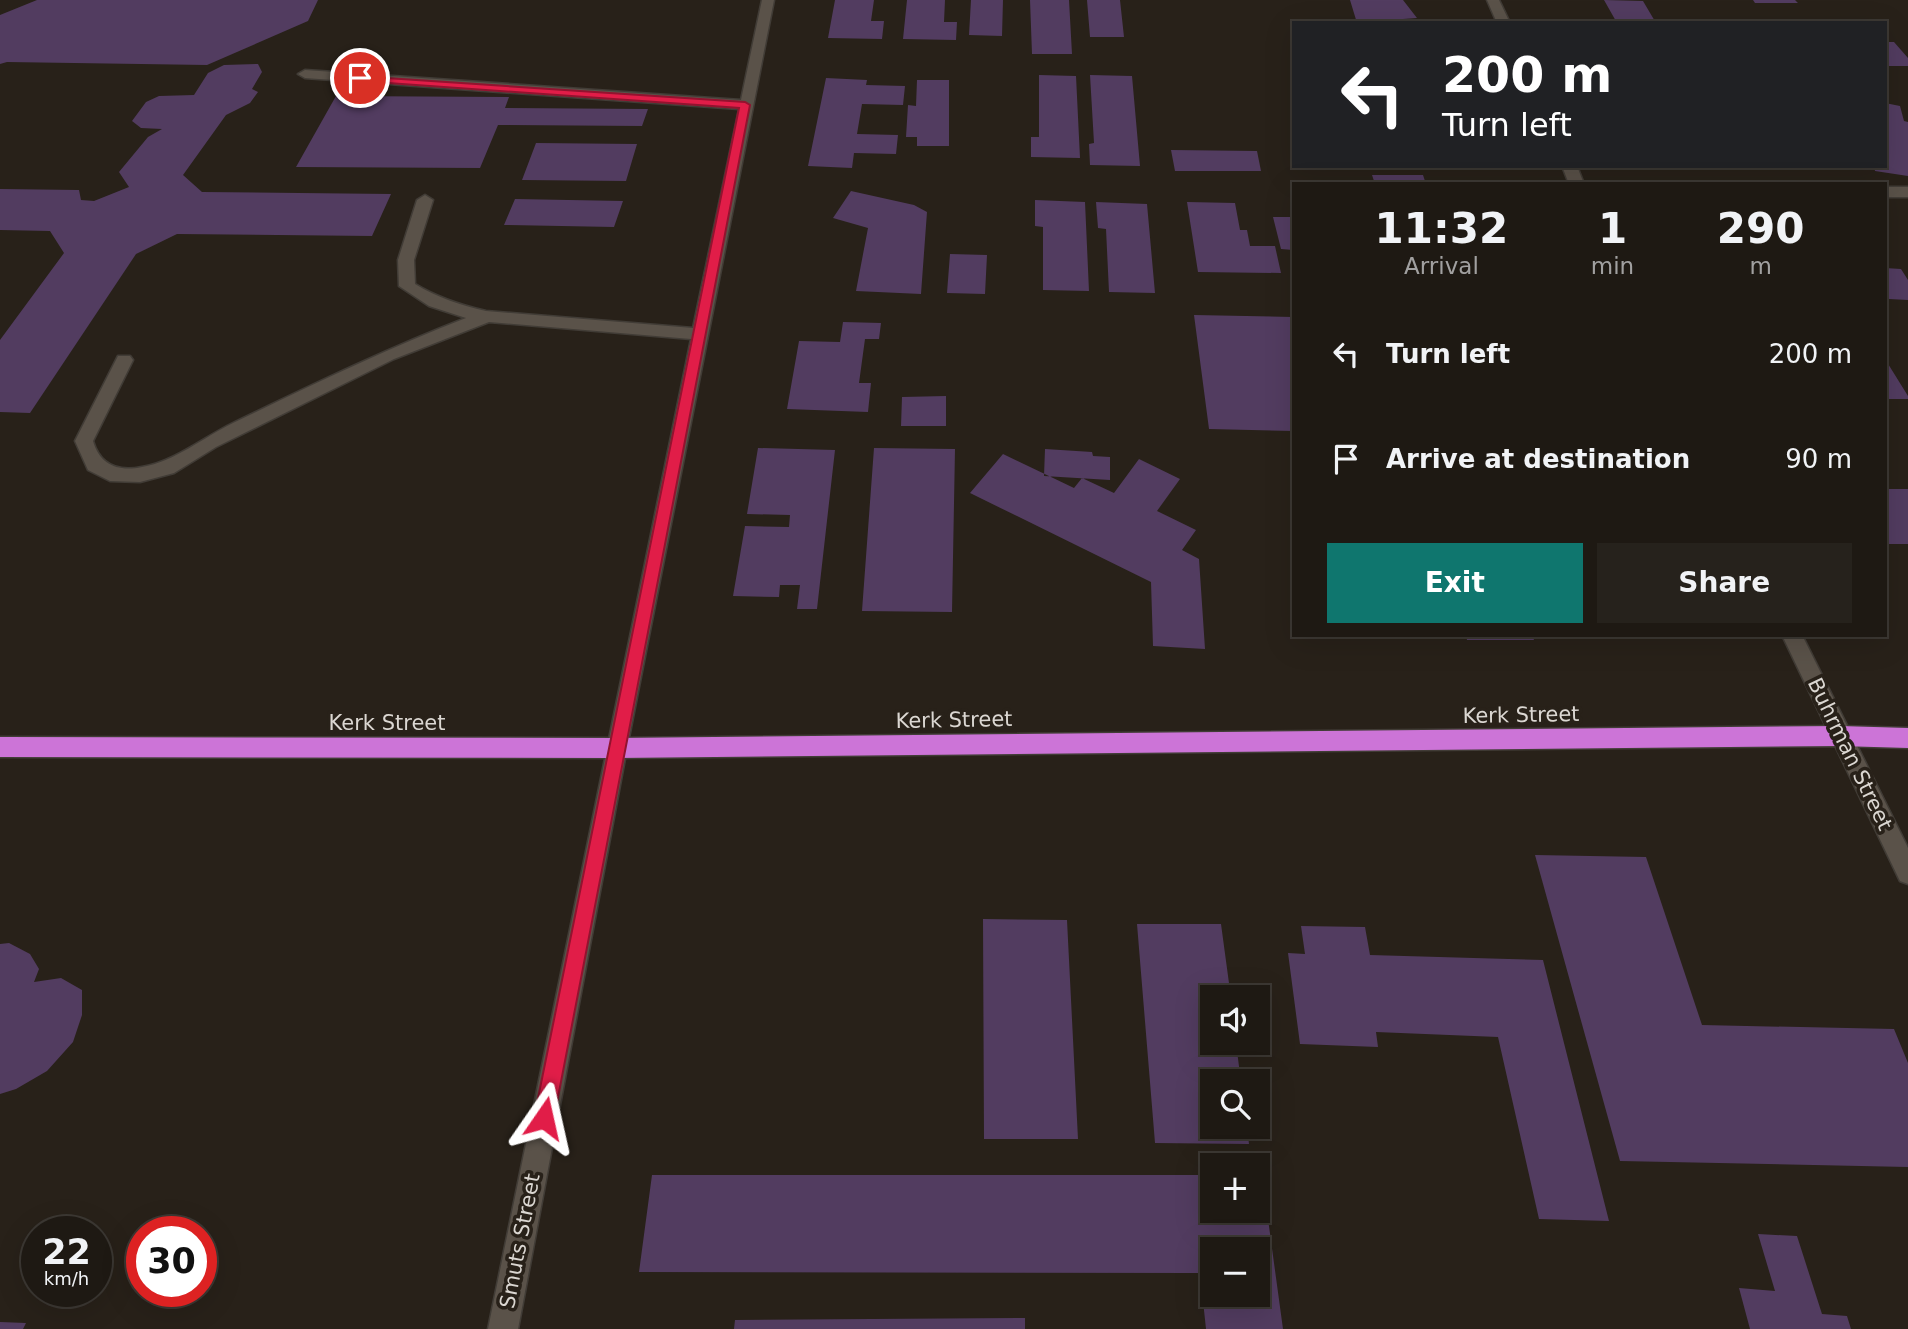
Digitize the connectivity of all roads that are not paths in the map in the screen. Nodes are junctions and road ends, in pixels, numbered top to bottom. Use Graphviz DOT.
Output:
graph roads {
  1 [pos="768,0"];
  2 [pos="1493,0"];
  3 [pos="1503,21"];
  4 [pos="305,75"];
  5 [pos="745,105"];
  6 [pos="1887,192"];
  7 [pos="1908,192"];
  8 [pos="425,200"];
  9 [pos="488,316"];
  10 [pos="699,334"];
  11 [pos="124,360"];
  12 [pos="1793,637"];
  13 [pos="1840,736"];
  14 [pos="1908,738"];
  15 [pos="0,747"];
  16 [pos="616,748"];
  17 [pos="1908,873"];
  18 [pos="503,1329"];
  1 -- 5 [label="street, Smuts Street"];
  2 -- 3 [label="street"];
  4 -- 5 [label="street"];
  5 -- 10 [label="street, Smuts Street"];
  6 -- 7 [label="street"];
  8 -- 9 [label="street"];
  9 -- 10 [label="street"];
  9 -- 11 [label="street"];
  10 -- 16 [label="street, Smuts Street"];
  12 -- 13 [label="street, Buhrman Street"];
  13 -- 14 [label="highway, Kerk Street"];
  13 -- 16 [label="highway, Kerk Street"];
  13 -- 17 [label="street, Buhrman Street"];
  15 -- 16 [label="highway, Kerk Street"];
  16 -- 18 [label="street, Smuts Street"];
}
